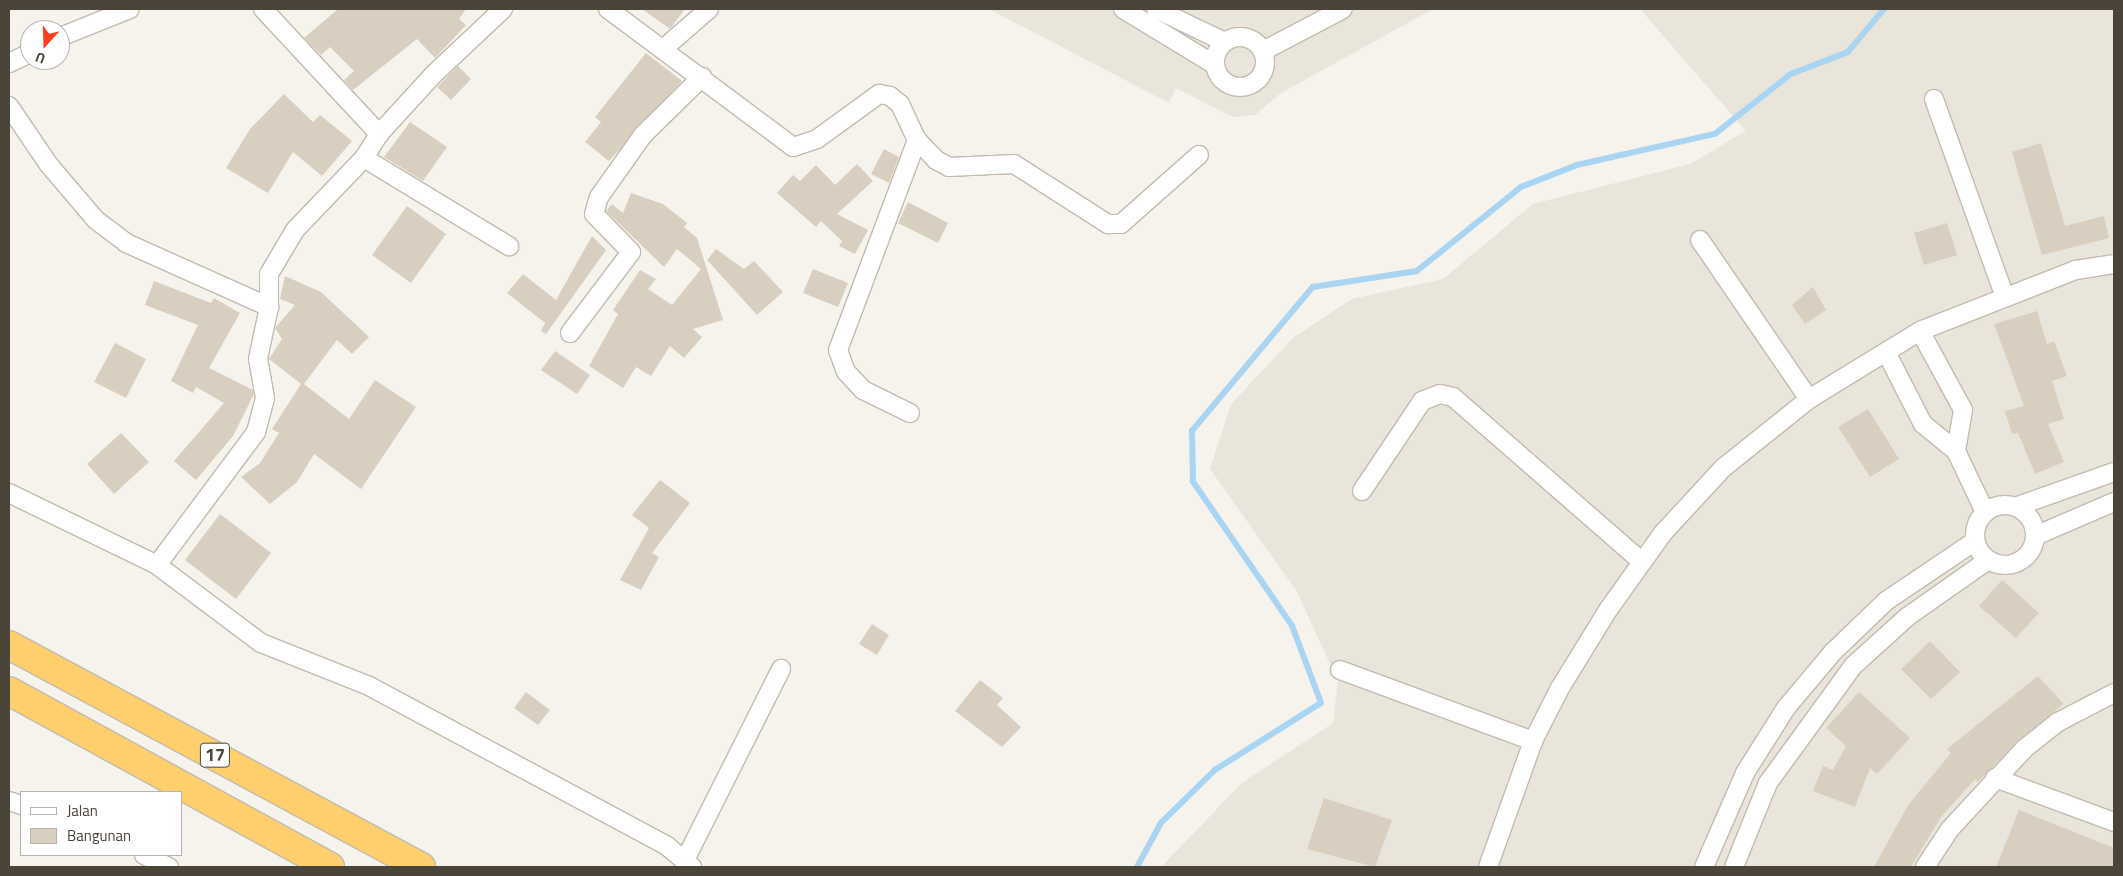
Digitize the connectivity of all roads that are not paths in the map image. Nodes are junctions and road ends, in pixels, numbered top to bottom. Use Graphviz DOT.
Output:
graph roads {
  1 [pos="130,9"];
  2 [pos="263,9"];
  3 [pos="503,9"];
  4 [pos="608,9"];
  5 [pos="709,9"];
  6 [pos="1123,9"];
  7 [pos="1156,9"];
  8 [pos="1343,9"];
  9 [pos="70,34"];
  10 [pos="1225,42"];
  11 [pos="663,49"];
  12 [pos="1263,51"];
  13 [pos="1215,64"];
  14 [pos="702,77"];
  15 [pos="1934,99"];
  16 [pos="9,106"];
  17 [pos="379,134"];
  18 [pos="917,140"];
  19 [pos="1199,155"];
  20 [pos="364,158"];
  21 [pos="1700,240"];
  22 [pos="509,246"];
  23 [pos="2114,264"];
  24 [pos="2005,297"];
  25 [pos="269,307"];
  26 [pos="1920,331"];
  27 [pos="570,334"];
  28 [pos="1886,352"];
  29 [pos="1808,399"];
  30 [pos="910,413"];
  31 [pos="1956,451"];
  32 [pos="2114,472"];
  33 [pos="1362,491"];
  34 [pos="9,494"];
  35 [pos="2114,502"];
  36 [pos="2015,507"];
  37 [pos="1986,512"];
  38 [pos="2035,536"];
  39 [pos="1975,540"];
  40 [pos="1988,560"];
  41 [pos="1642,562"];
  42 [pos="157,565"];
  43 [pos="9,645"];
  44 [pos="781,669"];
  45 [pos="1340,670"];
  46 [pos="9,691"];
  47 [pos="2114,693"];
  48 [pos="1533,741"];
  49 [pos="1995,778"];
  50 [pos="2114,822"];
  51 [pos="146,856"];
  52 [pos="688,864"];
  53 [pos="169,867"];
  54 [pos="330,867"];
  55 [pos="421,867"];
  56 [pos="1488,867"];
  57 [pos="1704,867"];
  58 [pos="1734,867"];
  59 [pos="1925,867"];
  1 -- 9 [label="street"];
  2 -- 17 [label="street"];
  3 -- 17 [label="street"];
  4 -- 11 [label="street"];
  5 -- 11 [label="street"];
  6 -- 13 [label="street"];
  7 -- 10 [label="street"];
  8 -- 12 [label="street"];
  10 -- 12 [label="street"];
  10 -- 13 [label="street"];
  11 -- 14 [label="street"];
  12 -- 13 [label="street"];
  14 -- 18 [label="street"];
  14 -- 27 [label="street"];
  15 -- 24 [label="street"];
  16 -- 25 [label="street"];
  17 -- 20 [label="street"];
  18 -- 19 [label="street"];
  18 -- 30 [label="street"];
  20 -- 22 [label="street"];
  20 -- 25 [label="street"];
  21 -- 29 [label="street"];
  23 -- 24 [label="street"];
  24 -- 26 [label="street"];
  25 -- 42 [label="street"];
  26 -- 28 [label="street"];
  26 -- 31 [label="street"];
  28 -- 29 [label="street"];
  28 -- 31 [label="street"];
  29 -- 41 [label="street"];
  31 -- 37 [label="street"];
  32 -- 36 [label="street"];
  33 -- 41 [label="street"];
  34 -- 42 [label="street"];
  35 -- 38 [label="street"];
  36 -- 37 [label="street"];
  36 -- 38 [label="street"];
  37 -- 39 [label="street"];
  38 -- 40 [label="street"];
  39 -- 40 [label="street"];
  39 -- 57 [label="street"];
  40 -- 58 [label="street"];
  41 -- 48 [label="street"];
  42 -- 52 [label="street"];
  43 -- 55 [label="highway, 17"];
  44 -- 52 [label="street"];
  45 -- 48 [label="street"];
  46 -- 54 [label="highway, 17"];
  47 -- 49 [label="street"];
  48 -- 56 [label="street"];
  49 -- 50 [label="street"];
  49 -- 59 [label="street"];
  51 -- 53 [label="street"];
}
